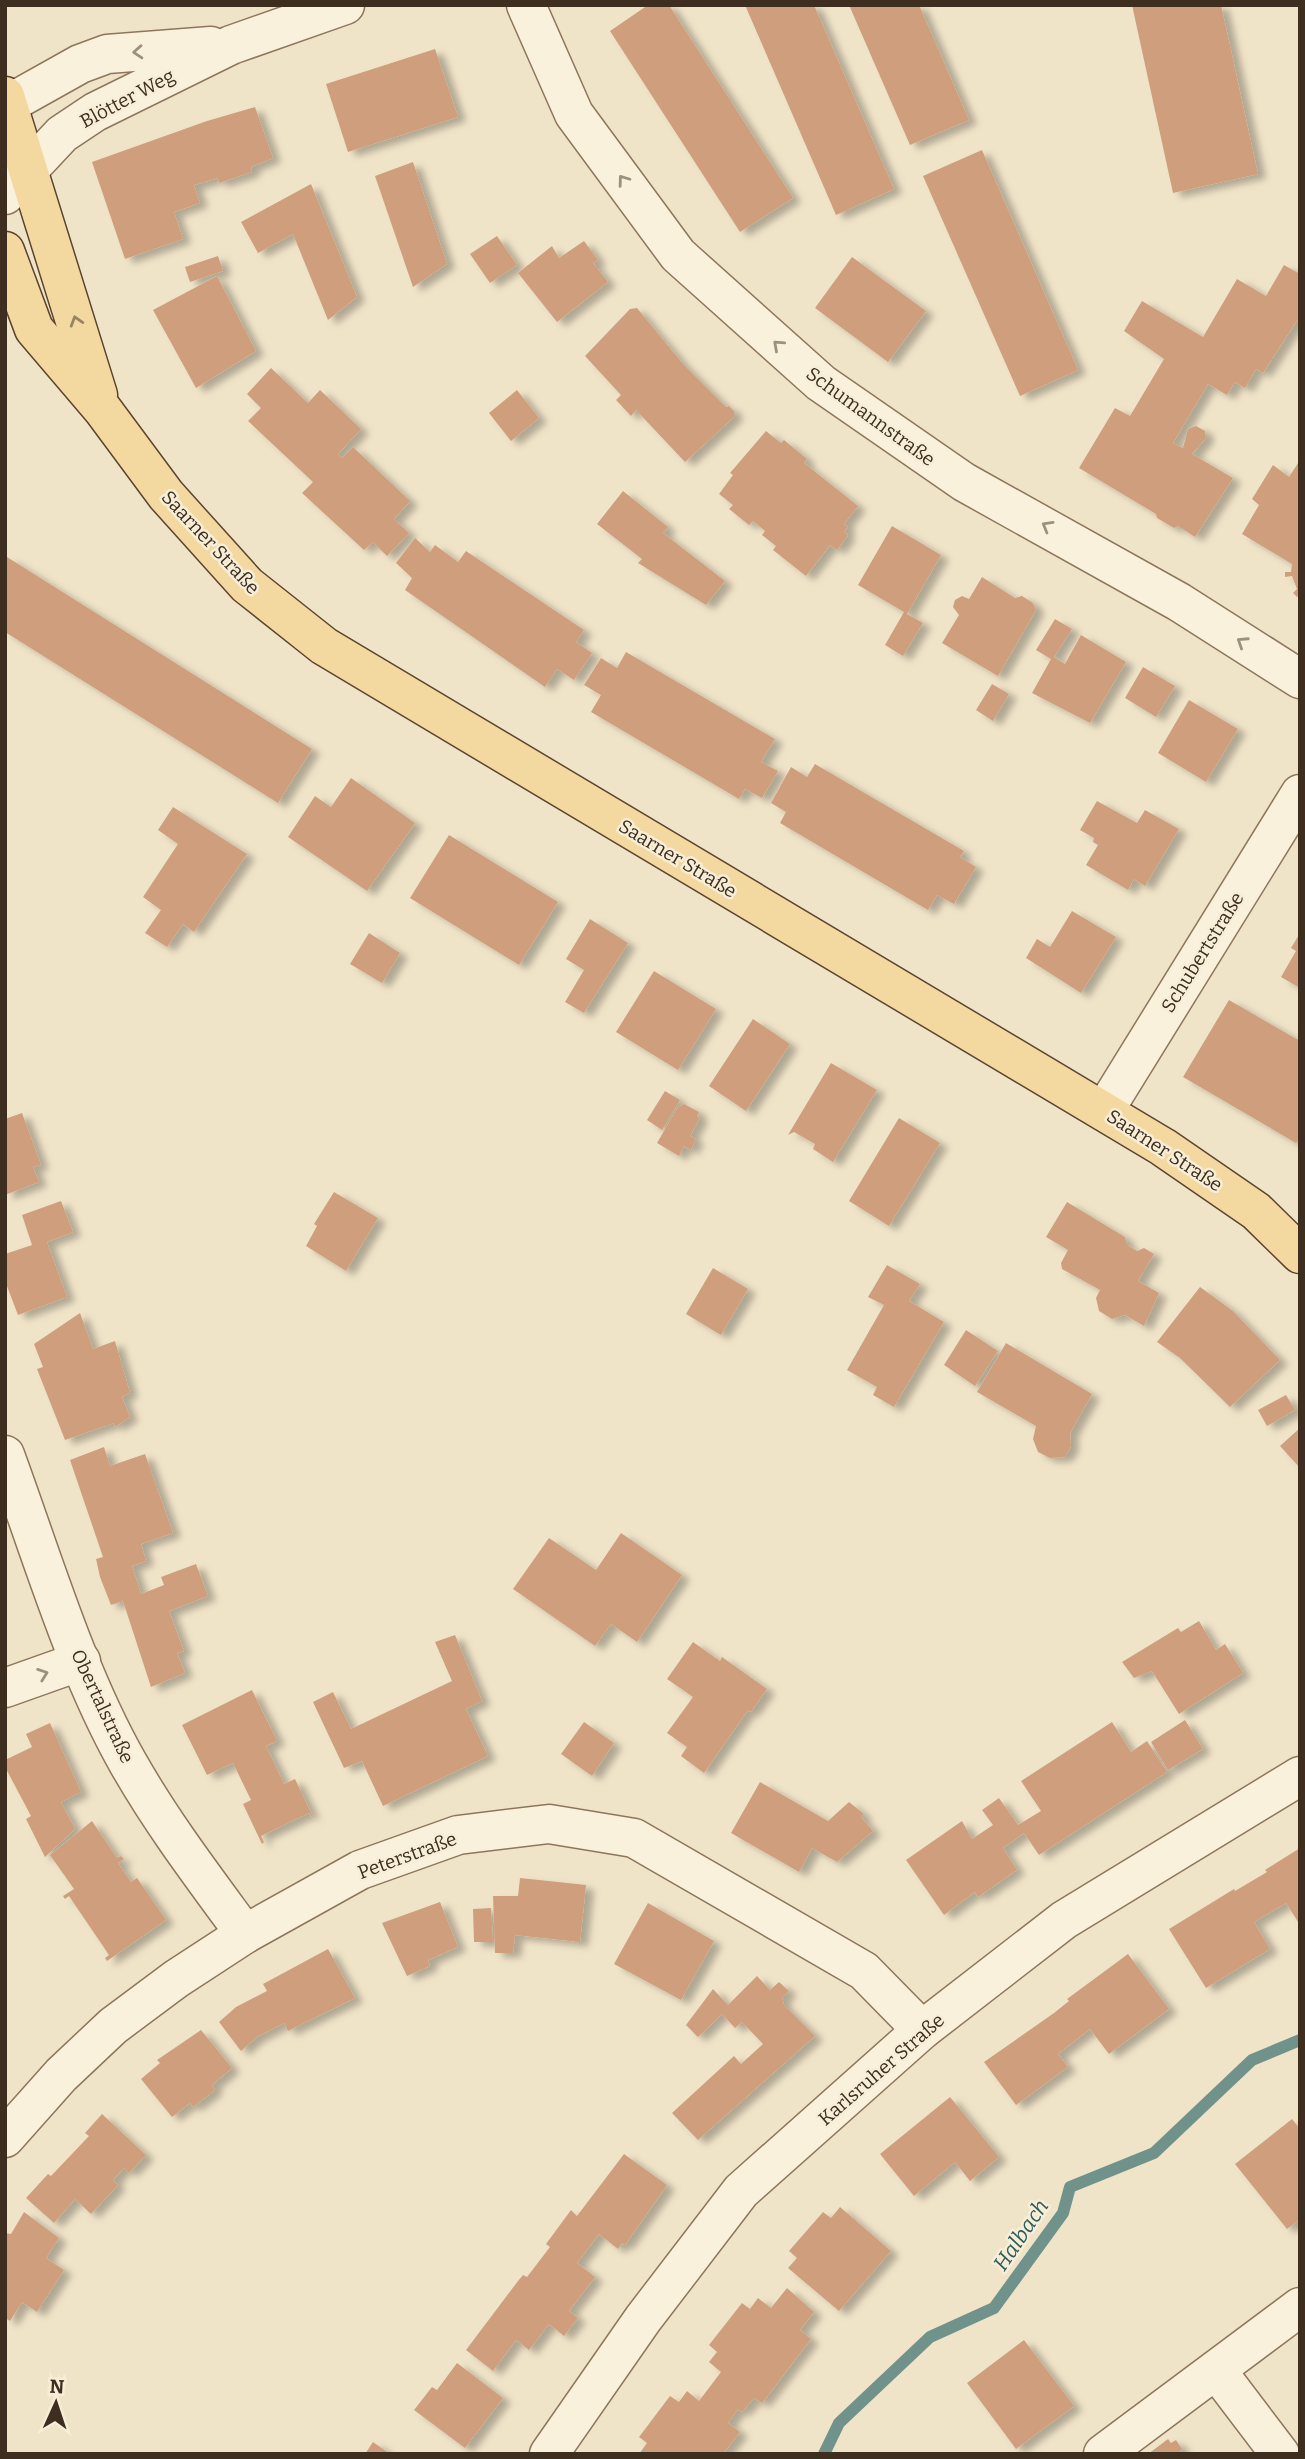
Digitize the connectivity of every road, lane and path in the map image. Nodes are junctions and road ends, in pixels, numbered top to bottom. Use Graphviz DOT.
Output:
graph roads {
  1 [pos="345,5"];
  2 [pos="526,5"];
  3 [pos="231,45"];
  4 [pos="6,102"];
  5 [pos="18,181"];
  6 [pos="5,251"];
  7 [pos="20,326"];
  8 [pos="103,410"];
  9 [pos="1300,679"];
  10 [pos="1300,794"];
  11 [pos="1104,1111"];
  12 [pos="1300,1254"];
  13 [pos="5,1455"];
  14 [pos="80,1661"];
  15 [pos="5,1688"];
  16 [pos="1300,1776"];
  17 [pos="245,1934"];
  18 [pos="922,2031"];
  19 [pos="5,2138"];
  20 [pos="1300,2307"];
  21 [pos="1217,2371"];
  22 [pos="549,2454"];
  23 [pos="1103,2454"];
  24 [pos="1280,2454"];
  1 -- 3 [label="street, Blötter Weg"];
  9 -- 2 [label="street, Schumannstraße, one-way"];
  3 -- 4 [label="street, Blötter Weg, one-way"];
  3 -- 5 [label="street, Blötter Weg"];
  4 -- 5 [label="main road, Saarner Straße"];
  8 -- 5 [label="main road, Saarner Straße, one-way"];
  6 -- 7 [label="main road, Saarner Straße"];
  7 -- 8 [label="main road, Saarner Straße"];
  8 -- 11 [label="main road, Saarner Straße"];
  10 -- 11 [label="street, Schubertstraße"];
  11 -- 12 [label="main road, Saarner Straße"];
  13 -- 14 [label="street, Obertalstraße"];
  15 -- 14 [label="street, one-way"];
  14 -- 17 [label="street, Obertalstraße"];
  16 -- 18 [label="street, Karlsruher Straße"];
  17 -- 18 [label="street, Peterstraße"];
  17 -- 19 [label="street, Peterstraße"];
  18 -- 22 [label="street, Karlsruher Straße"];
  20 -- 21 [label="street"];
  21 -- 23 [label="street"];
  21 -- 24 [label="street"];
}
